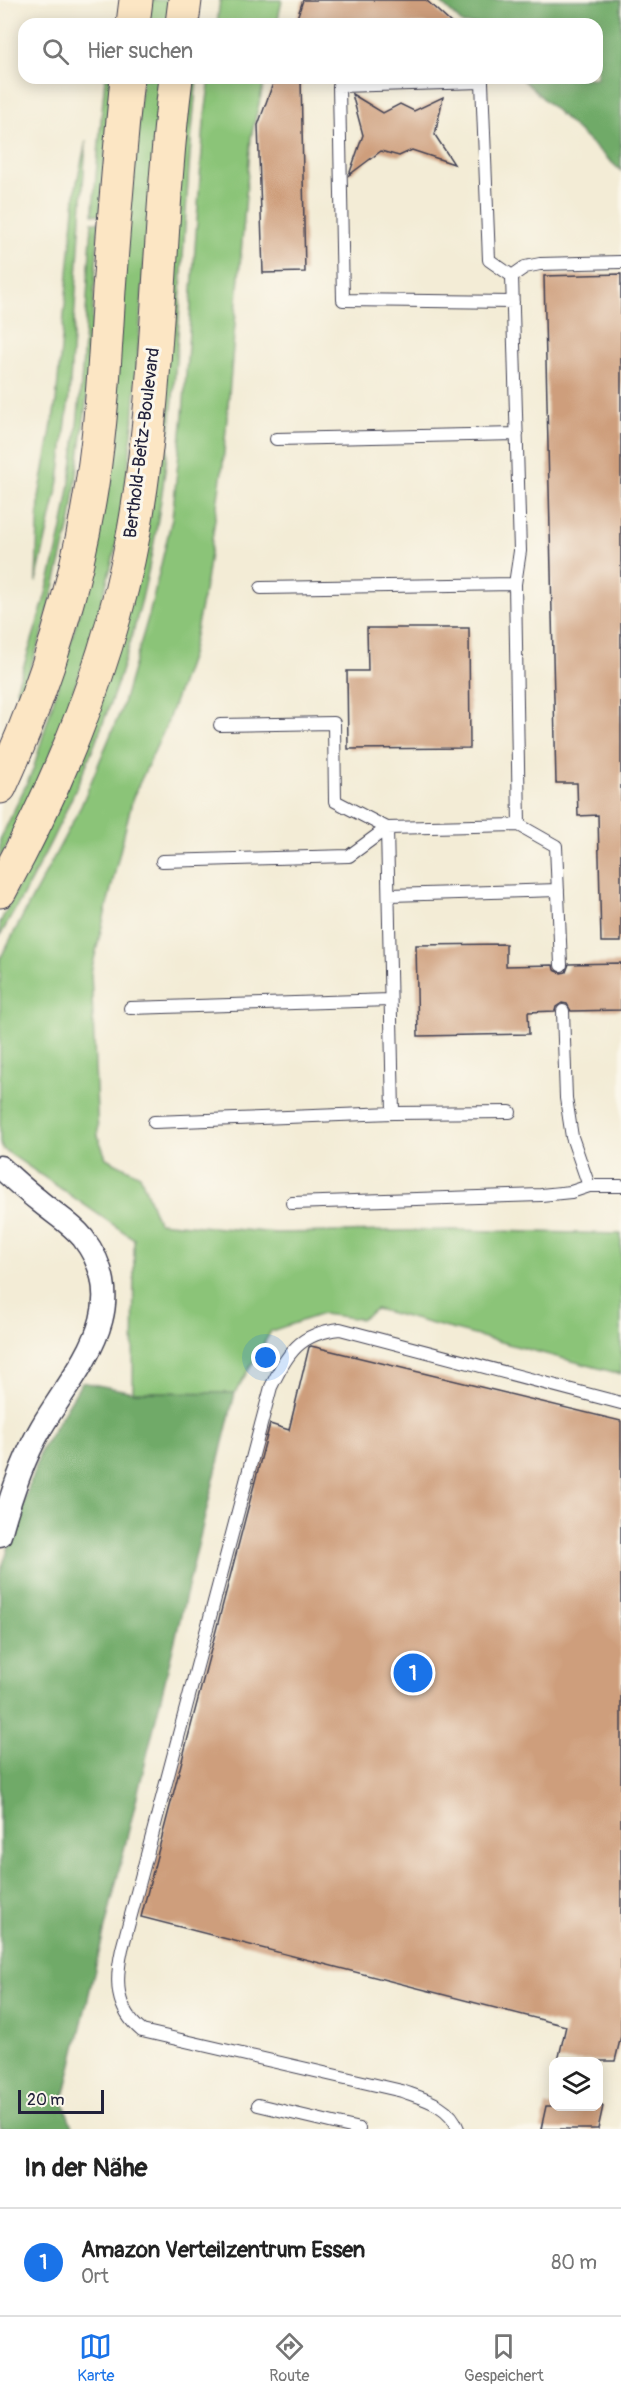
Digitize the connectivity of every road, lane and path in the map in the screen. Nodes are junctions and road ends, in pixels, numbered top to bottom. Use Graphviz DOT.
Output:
graph roads {
  1 [pos="136,0"];
  2 [pos="185,0"];
  3 [pos="134,18"];
  4 [pos="183,18"];
  5 [pos="126,84"];
  6 [pos="175,84"];
  7 [pos="410,84"];
  8 [pos="482,84"];
  9 [pos="621,262"];
  10 [pos="512,276"];
  11 [pos="513,302"];
  12 [pos="517,434"];
  13 [pos="276,439"];
  14 [pos="515,584"];
  15 [pos="261,588"];
  16 [pos="220,725"];
  17 [pos="0,787"];
  18 [pos="519,825"];
  19 [pos="387,828"];
  20 [pos="162,861"];
  21 [pos="558,890"];
  22 [pos="0,891"];
  23 [pos="390,895"];
  24 [pos="561,965"];
  25 [pos="390,1000"];
  26 [pos="130,1008"];
  27 [pos="562,1011"];
  28 [pos="510,1112"];
  29 [pos="393,1113"];
  30 [pos="154,1122"];
  31 [pos="0,1167"];
  32 [pos="0,1179"];
  33 [pos="589,1186"];
  34 [pos="621,1186"];
  35 [pos="37,1200"];
  36 [pos="292,1203"];
  37 [pos="621,1403"];
  38 [pos="0,1534"];
  39 [pos="258,2105"];
  40 [pos="359,2129"];
  41 [pos="458,2129"];
  1 -- 3 [label="main road"];
  2 -- 4 [label="main road"];
  5 -- 17 [label="main road"];
  6 -- 22 [label="main road, Berthold-Beitz-Boulevard"];
  7 -- 11 [label="lane"];
  8 -- 10 [label="lane"];
  9 -- 10 [label="lane"];
  10 -- 11 [label="lane"];
  11 -- 12 [label="lane"];
  12 -- 13 [label="lane"];
  12 -- 14 [label="lane"];
  14 -- 15 [label="lane"];
  14 -- 18 [label="lane"];
  16 -- 19 [label="lane"];
  18 -- 19 [label="lane"];
  18 -- 21 [label="lane"];
  19 -- 20 [label="lane"];
  19 -- 23 [label="lane"];
  21 -- 23 [label="lane"];
  21 -- 24 [label="lane"];
  23 -- 25 [label="lane"];
  25 -- 26 [label="lane"];
  25 -- 29 [label="lane"];
  27 -- 33 [label="lane"];
  28 -- 29 [label="lane"];
  29 -- 30 [label="lane"];
  31 -- 35 [label="street"];
  32 -- 35 [label="street"];
  33 -- 34 [label="lane"];
  33 -- 36 [label="lane"];
  35 -- 38 [label="street"];
  37 -- 41 [label="lane"];
  39 -- 40 [label="lane"];
}
